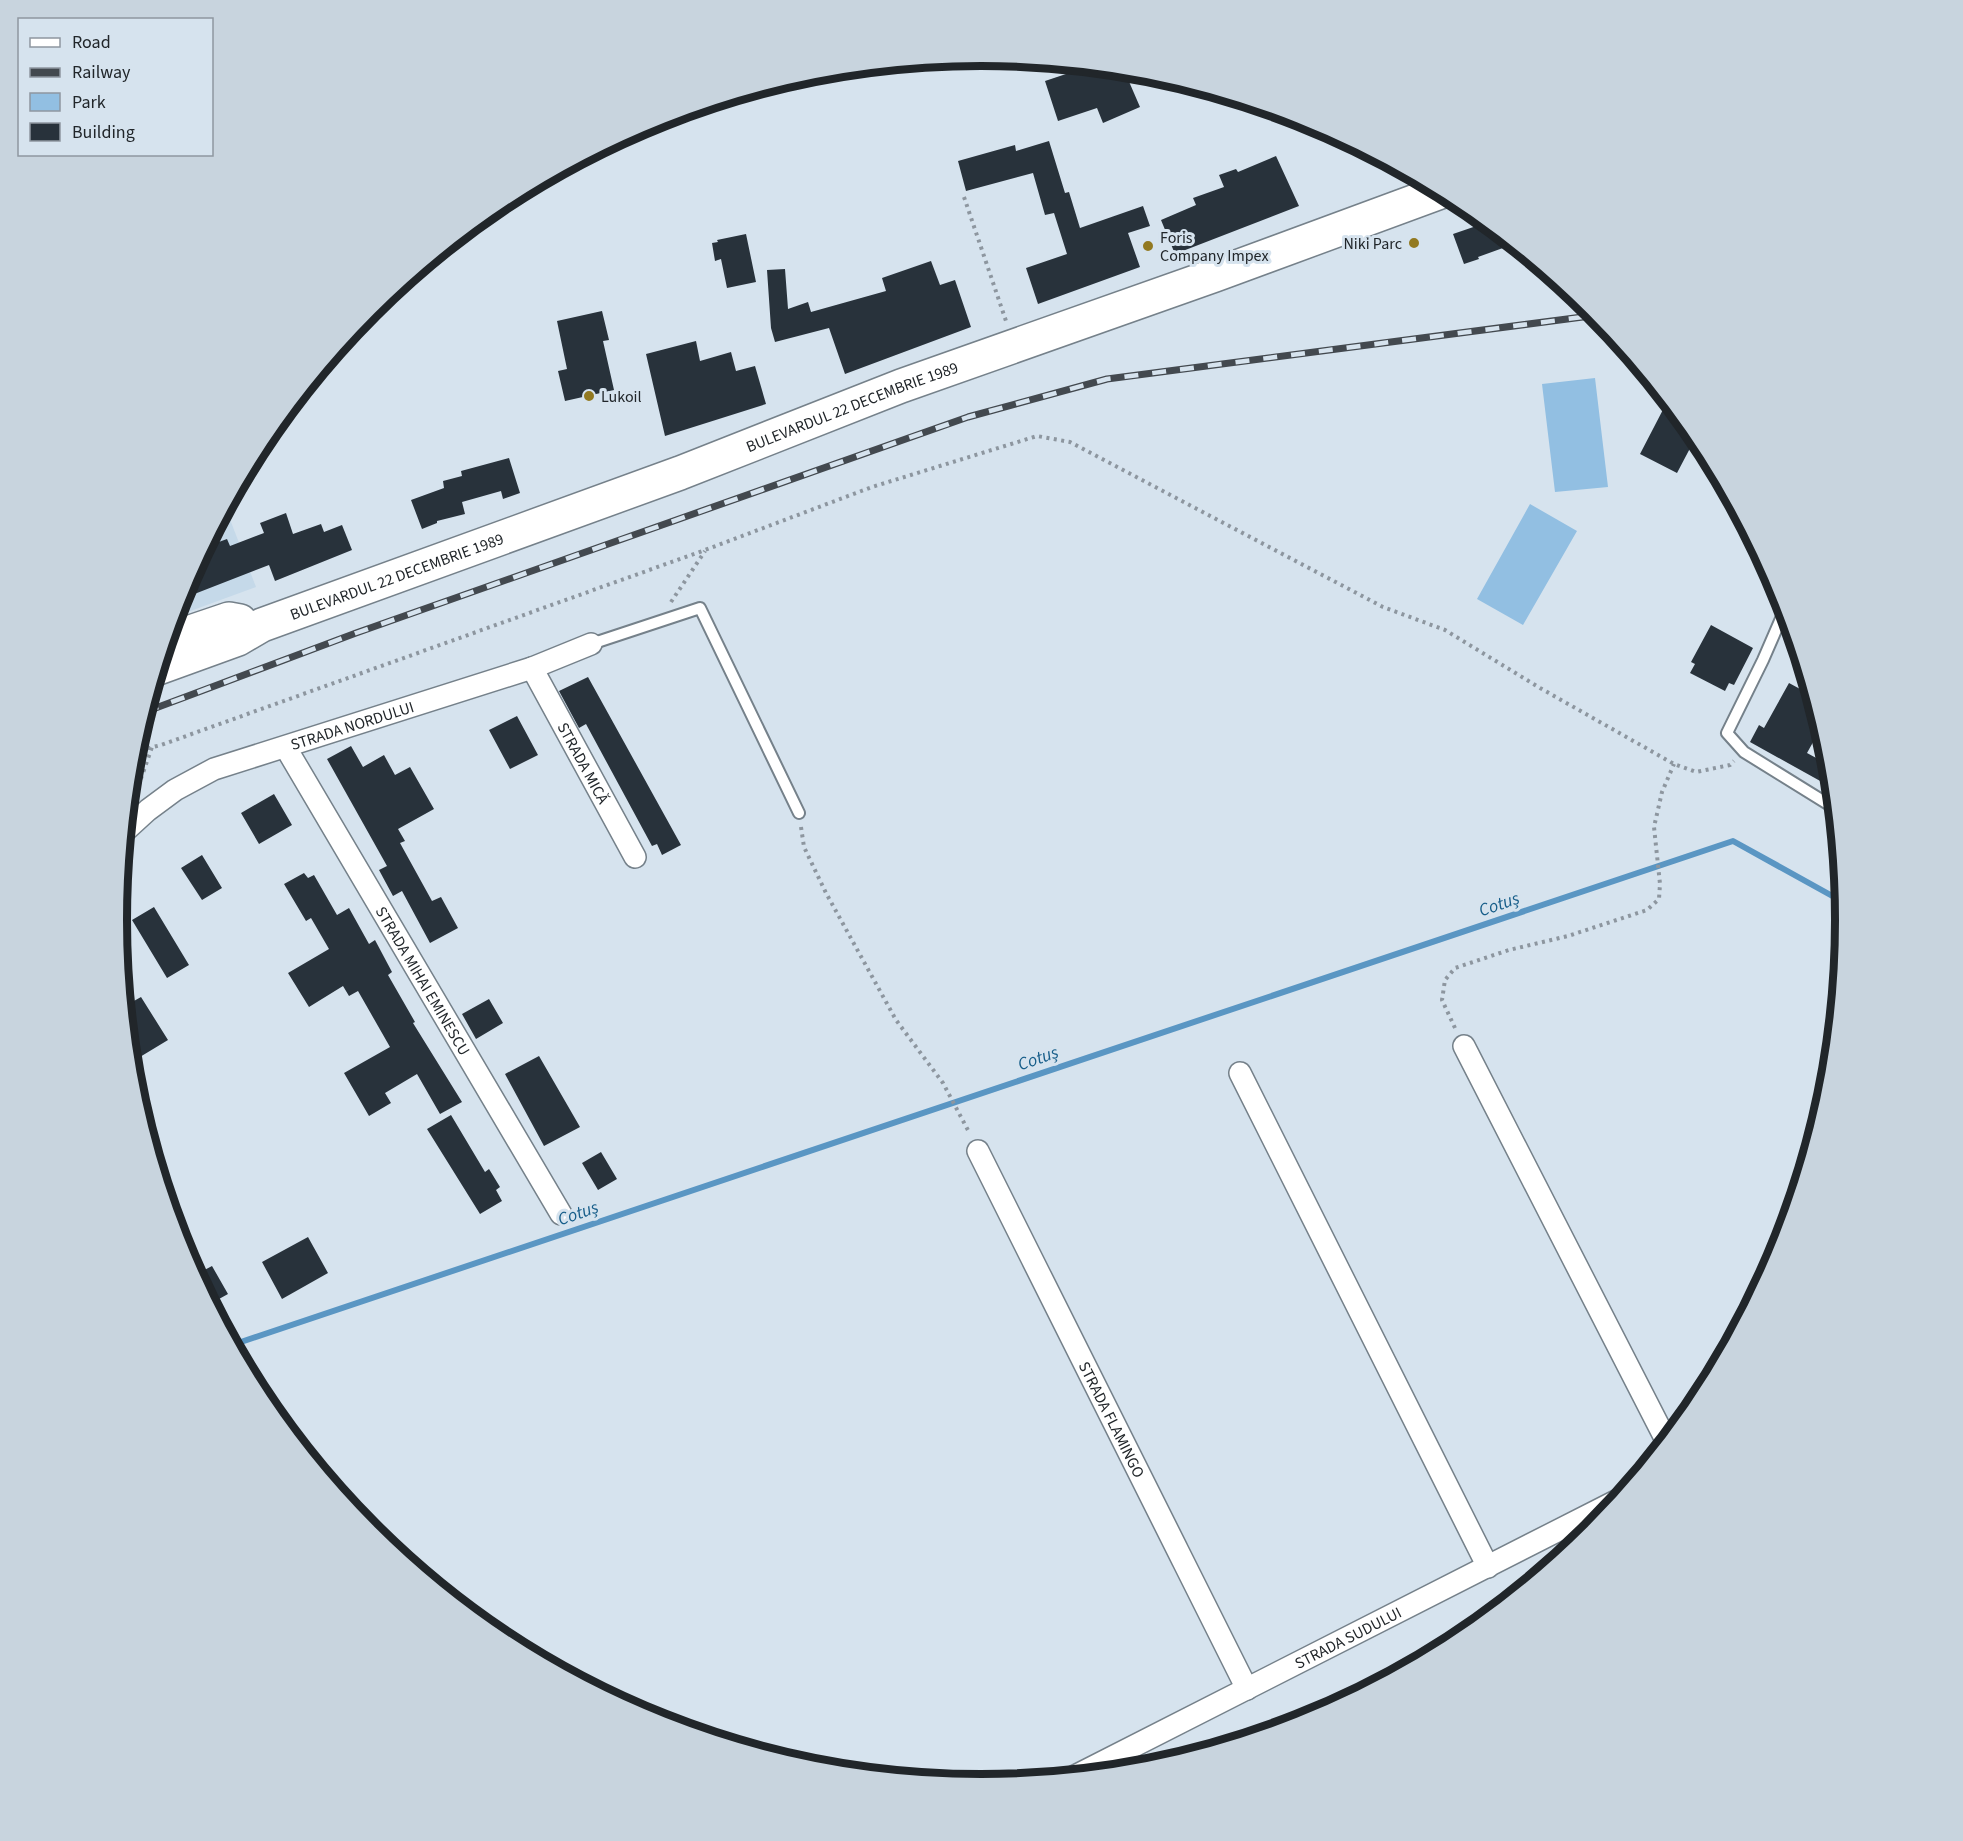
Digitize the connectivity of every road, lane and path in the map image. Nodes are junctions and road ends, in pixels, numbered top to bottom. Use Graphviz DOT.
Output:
graph roads {
  1 [pos="1432,195"];
  2 [pos="964,197"];
  3 [pos="1008,327"];
  4 [pos="705,550"];
  5 [pos="1781,619"];
  6 [pos="658,622"];
  7 [pos="262,625"];
  8 [pos="175,637"];
  9 [pos="591,644"];
  10 [pos="166,665"];
  11 [pos="532,668"];
  12 [pos="152,747"];
  13 [pos="286,748"];
  14 [pos="144,749"];
  15 [pos="1744,752"];
  16 [pos="1674,764"];
  17 [pos="137,790"];
  18 [pos="1828,804"];
  19 [pos="799,813"];
  20 [pos="133,824"];
  21 [pos="635,857"];
  22 [pos="1464,1046"];
  23 [pos="1240,1072"];
  24 [pos="978,1150"];
  25 [pos="561,1214"];
  26 [pos="1663,1435"];
  27 [pos="1601,1509"];
  28 [pos="1488,1567"];
  29 [pos="1246,1689"];
  30 [pos="1091,1768"];
  1 -- 7 [label="main road, BULEVARDUL 22 DECEMBRIE 1989"];
  2 -- 3 [label="path"];
  4 -- 6 [label="path"];
  4 -- 12 [label="path"];
  4 -- 16 [label="path"];
  5 -- 15 [label="lane"];
  6 -- 9 [label="lane"];
  6 -- 19 [label="lane"];
  7 -- 8 [label="main road"];
  7 -- 10 [label="main road, BULEVARDUL 22 DECEMBRIE 1989"];
  9 -- 11 [label="street, STRADA NORDULUI"];
  11 -- 13 [label="street, STRADA NORDULUI"];
  11 -- 21 [label="street, STRADA MICĂ"];
  12 -- 14 [label="path"];
  12 -- 17 [label="path"];
  13 -- 20 [label="street, STRADA NORDULUI"];
  13 -- 25 [label="street, STRADA MIHAI EMINESCU"];
  15 -- 16 [label="path"];
  15 -- 18 [label="lane"];
  16 -- 22 [label="path"];
  19 -- 24 [label="path"];
  22 -- 26 [label="street"];
  23 -- 28 [label="street"];
  24 -- 29 [label="street, STRADA FLAMINGO"];
  27 -- 28 [label="street, STRADA SUDULUI"];
  28 -- 29 [label="street, STRADA SUDULUI"];
  29 -- 30 [label="street, STRADA SUDULUI"];
}
